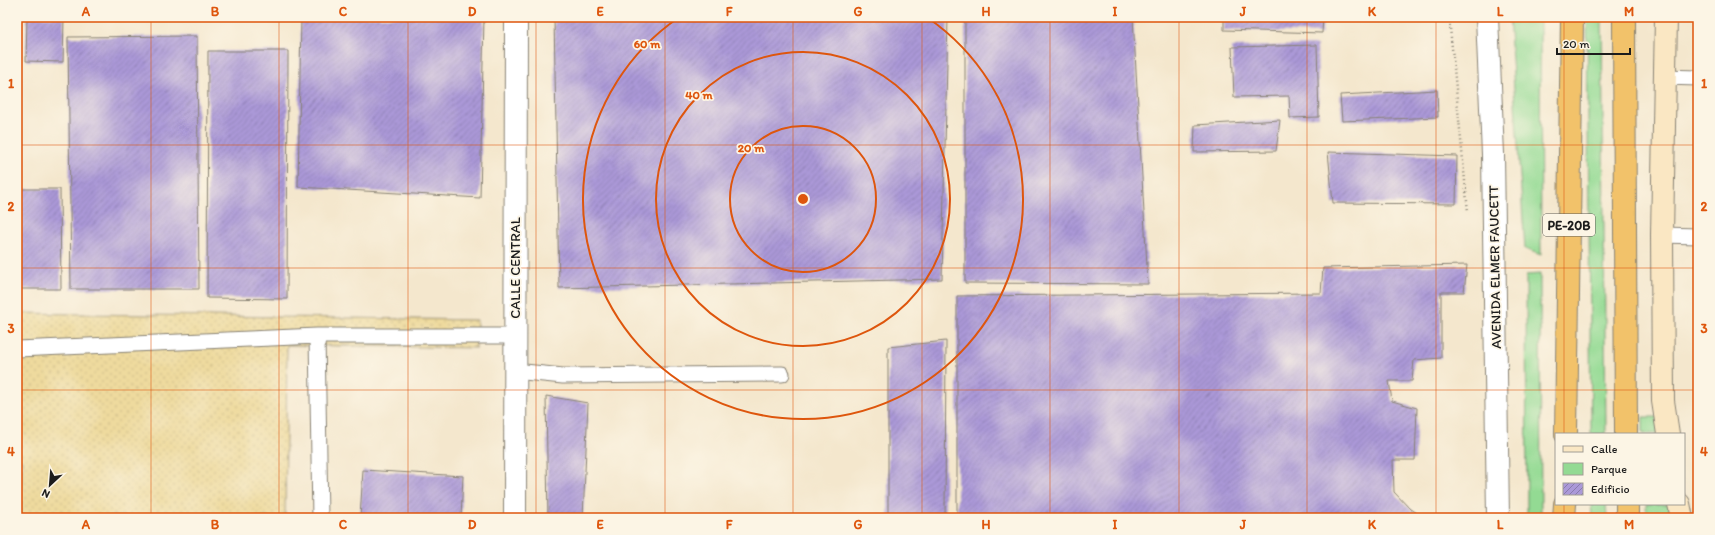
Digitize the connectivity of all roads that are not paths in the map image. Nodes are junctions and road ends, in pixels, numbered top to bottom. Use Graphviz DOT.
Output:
graph roads {
  1 [pos="516,17"];
  2 [pos="1487,17"];
  3 [pos="1572,17"];
  4 [pos="1624,17"];
  5 [pos="1666,17"];
  6 [pos="1664,76"];
  7 [pos="1698,78"];
  8 [pos="1662,236"];
  9 [pos="1698,236"];
  10 [pos="317,336"];
  11 [pos="515,336"];
  12 [pos="17,350"];
  13 [pos="515,371"];
  14 [pos="782,374"];
  15 [pos="1566,433"];
  16 [pos="1626,433"];
  17 [pos="1668,433"];
  18 [pos="1565,505"];
  19 [pos="1626,505"];
  20 [pos="1679,505"];
  21 [pos="320,518"];
  22 [pos="515,518"];
  23 [pos="1498,518"];
  24 [pos="1564,518"];
  25 [pos="1627,518"];
  26 [pos="1682,518"];
  1 -- 11 [label="street, CALLE CENTRAL"];
  2 -- 23 [label="street, AVENIDA ELMER FAUCETT"];
  3 -- 15 [label="highway, PE-20B"];
  4 -- 16 [label="highway"];
  5 -- 6 [label="main road"];
  6 -- 7 [label="lane"];
  6 -- 8 [label="main road"];
  8 -- 9 [label="lane"];
  8 -- 17 [label="main road"];
  10 -- 11 [label="lane"];
  10 -- 12 [label="lane"];
  10 -- 21 [label="lane"];
  11 -- 13 [label="street, CALLE CENTRAL"];
  13 -- 14 [label="lane"];
  13 -- 22 [label="street, CALLE CENTRAL"];
  18 -- 24 [label="highway"];
  19 -- 25 [label="highway"];
  20 -- 26 [label="main road"];
}
